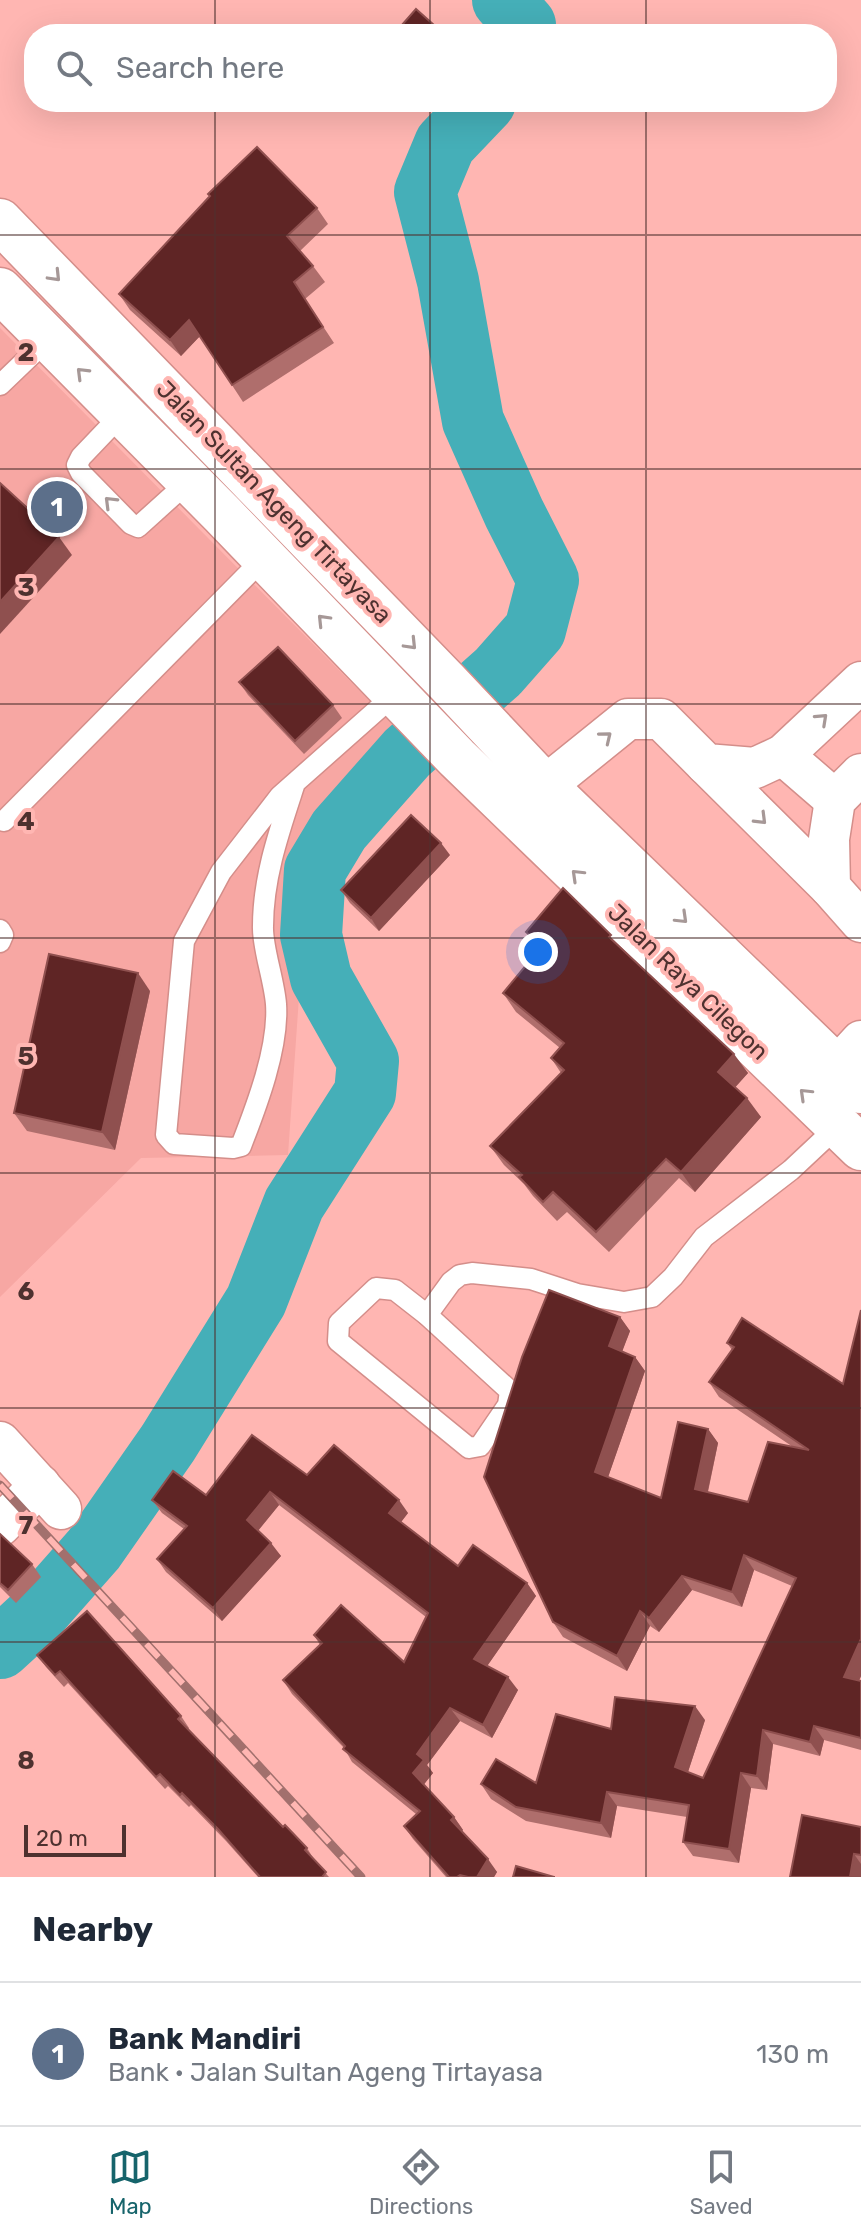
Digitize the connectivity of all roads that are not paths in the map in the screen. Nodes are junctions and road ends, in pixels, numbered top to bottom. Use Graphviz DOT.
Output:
graph roads {
  1 [pos="0,221"];
  2 [pos="0,291"];
  3 [pos="48,339"];
  4 [pos="0,385"];
  5 [pos="122,414"];
  6 [pos="189,481"];
  7 [pos="264,558"];
  8 [pos="861,682"];
  9 [pos="405,706"];
  10 [pos="783,755"];
  11 [pos="706,764"];
  12 [pos="295,783"];
  13 [pos="848,787"];
  14 [pos="530,801"];
  15 [pos="4,821"];
  16 [pos="830,887"];
  17 [pos="861,922"];
  18 [pos="0,930"];
  19 [pos="0,942"];
  20 [pos="852,1095"];
  21 [pos="427,1315"];
  22 [pos="0,1442"];
  23 [pos="0,1526"];
  1 -- 14 [label="highway, Jalan Sultan Ageng Tirtayasa, one-way"];
  2 -- 3 [label="highway, Jalan Sultan Ageng Tirtayasa"];
  3 -- 4 [label="lane"];
  5 -- 3 [label="highway, Jalan Sultan Ageng Tirtayasa, one-way"];
  5 -- 6 [label="highway, Jalan Sultan Ageng Tirtayasa"];
  6 -- 5 [label="lane, one-way"];
  6 -- 7 [label="highway, Jalan Sultan Ageng Tirtayasa"];
  9 -- 7 [label="highway, Jalan Sultan Ageng Tirtayasa, one-way"];
  7 -- 15 [label="lane"];
  10 -- 8 [label="street, one-way"];
  9 -- 12 [label="lane"];
  9 -- 14 [label="highway, Jalan Sultan Ageng Tirtayasa"];
  10 -- 11 [label="street"];
  10 -- 13 [label="street"];
  14 -- 11 [label="street, one-way"];
  11 -- 16 [label="street, one-way"];
  12 -- 12 [label="lane"];
  13 -- 16 [label="street"];
  20 -- 14 [label="highway, Jalan Raya Cilegon, one-way"];
  14 -- 20 [label="highway, Jalan Raya Cilegon, one-way"];
  16 -- 17 [label="street"];
  18 -- 19 [label="lane"];
  20 -- 21 [label="lane"];
  21 -- 21 [label="lane"];
  22 -- 23 [label="street"];
}
